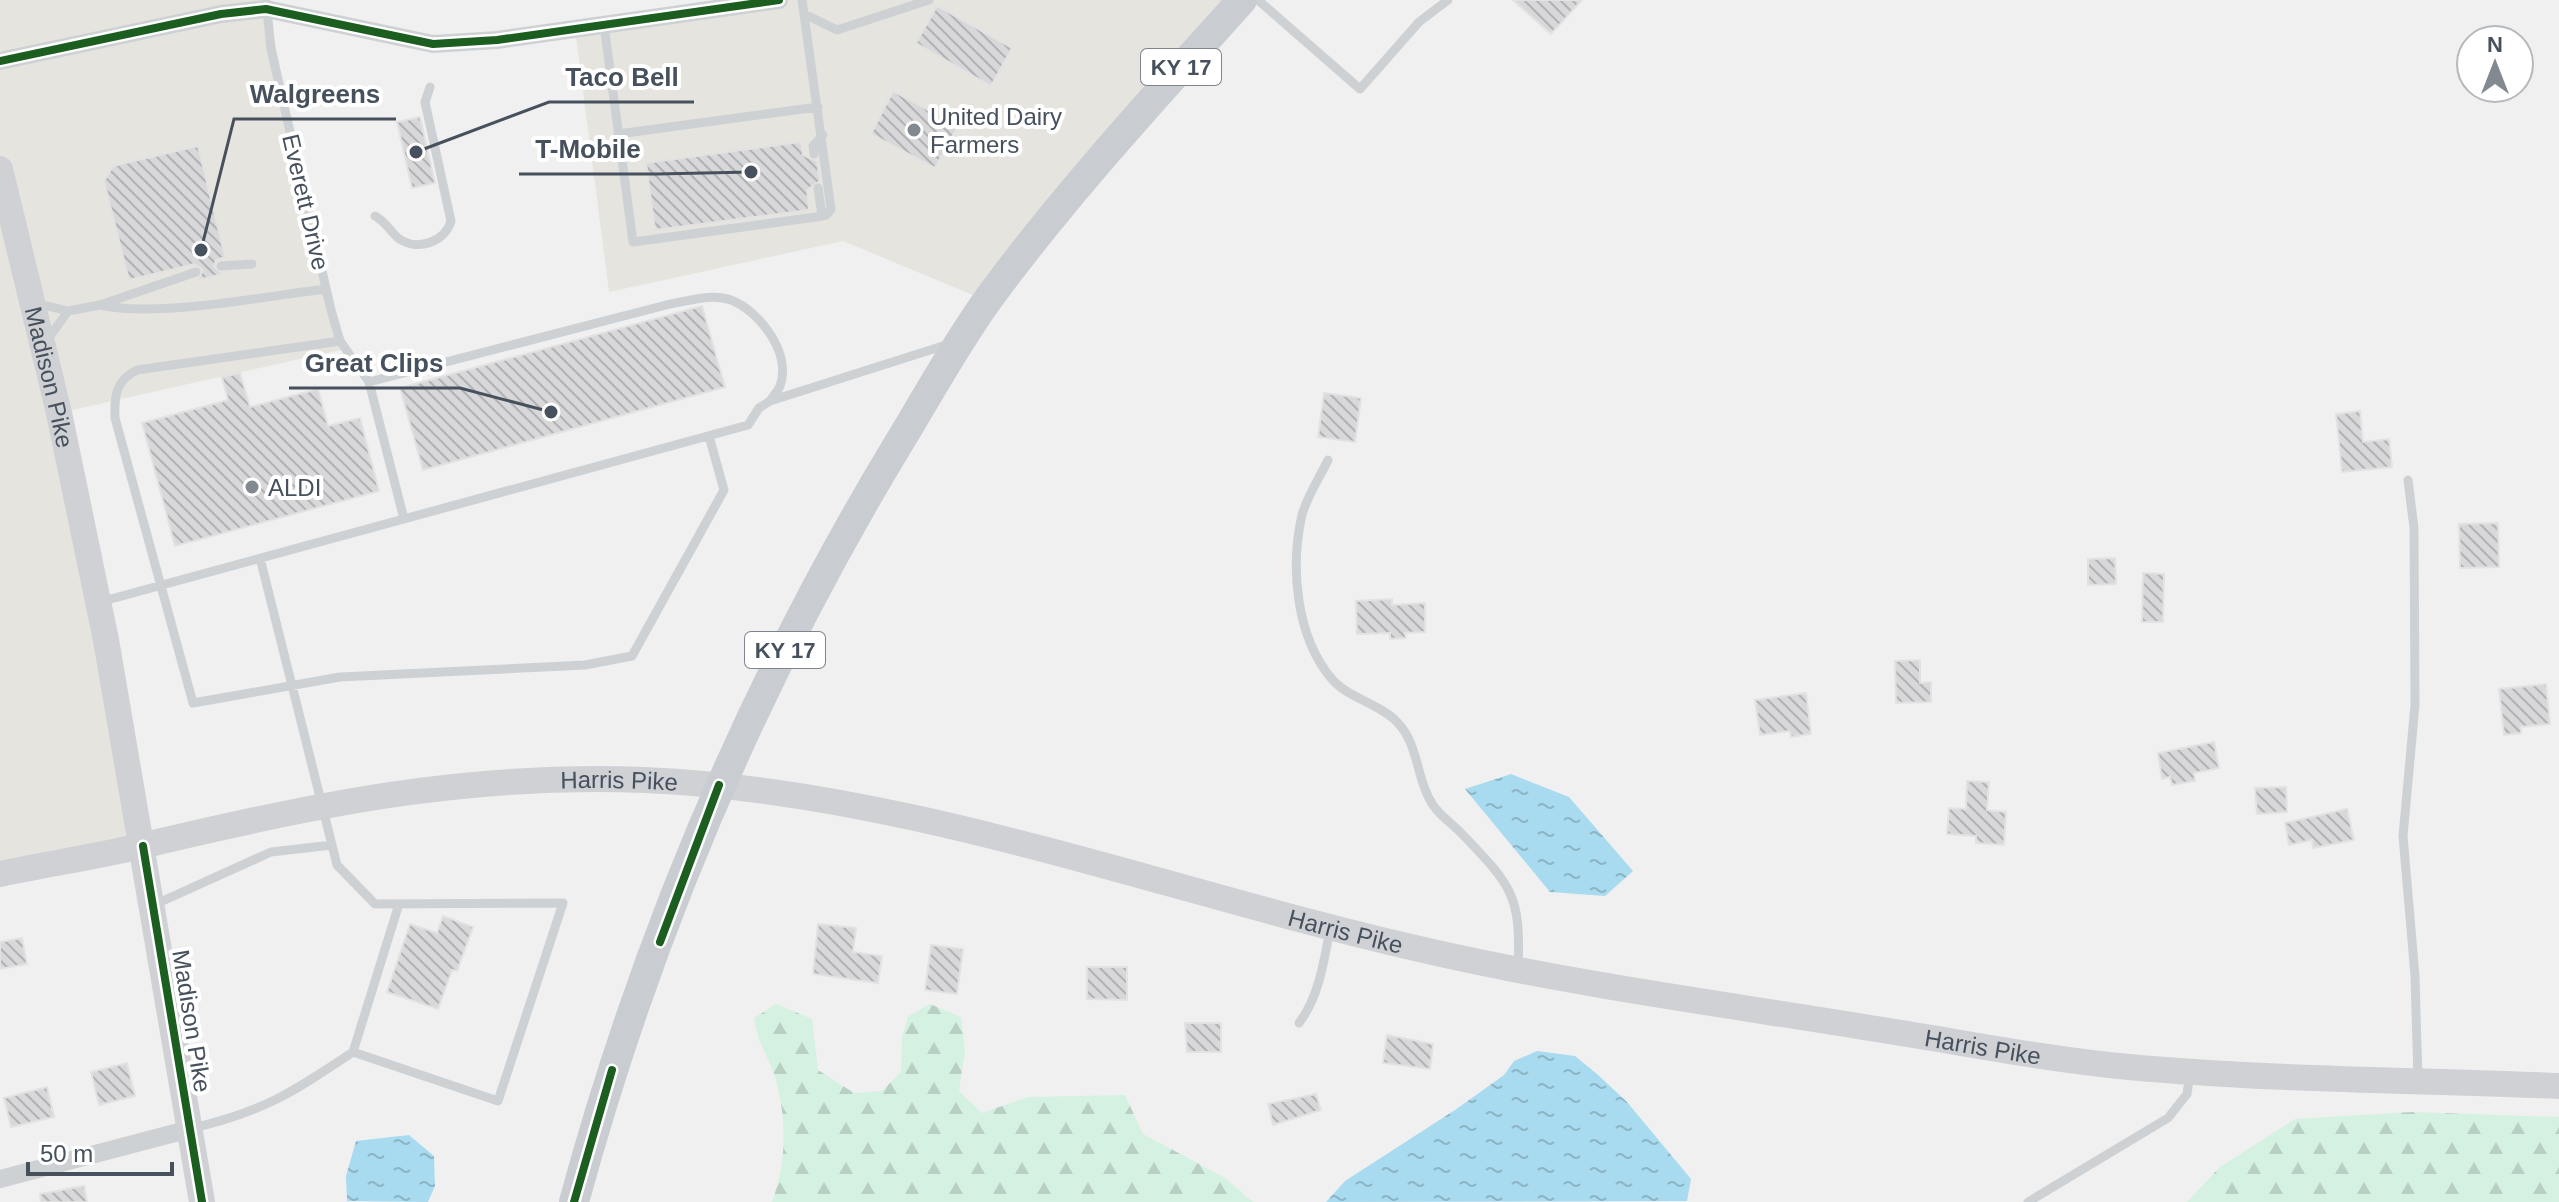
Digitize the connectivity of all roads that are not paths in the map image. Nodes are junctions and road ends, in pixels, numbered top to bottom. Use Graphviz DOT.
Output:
graph roads {
  1 [pos="779,0"];
  2 [pos="802,0"];
  3 [pos="929,0"];
  4 [pos="1242,0"];
  5 [pos="1258,0"];
  6 [pos="1448,0"];
  7 [pos="266,4"];
  8 [pos="804,14"];
  9 [pos="604,25"];
  10 [pos="0,61"];
  11 [pos="430,87"];
  12 [pos="818,107"];
  13 [pos="618,134"];
  14 [pos="823,135"];
  15 [pos="814,154"];
  16 [pos="0,169"];
  17 [pos="818,188"];
  18 [pos="375,216"];
  19 [pos="822,216"];
  20 [pos="252,264"];
  21 [pos="221,266"];
  22 [pos="196,272"];
  23 [pos="326,289"];
  24 [pos="32,302"];
  25 [pos="100,305"];
  26 [pos="68,311"];
  27 [pos="340,341"];
  28 [pos="960,341"];
  29 [pos="43,349"];
  30 [pos="369,382"];
  31 [pos="770,401"];
  32 [pos="709,436"];
  33 [pos="1328,460"];
  34 [pos="2408,480"];
  35 [pos="404,519"];
  36 [pos="260,558"];
  37 [pos="158,586"];
  38 [pos="99,602"];
  39 [pos="293,686"];
  40 [pos="719,785"];
  41 [pos="323,804"];
  42 [pos="332,845"];
  43 [pos="143,846"];
  44 [pos="0,874"];
  45 [pos="399,904"];
  46 [pos="153,906"];
  47 [pos="1330,929"];
  48 [pos="1518,969"];
  49 [pos="1299,1023"];
  50 [pos="353,1052"];
  51 [pos="2190,1070"];
  52 [pos="2418,1080"];
  53 [pos="2559,1086"];
  54 [pos="190,1129"];
  55 [pos="0,1179"];
  56 [pos="202,1202"];
  57 [pos="574,1202"];
  58 [pos="2028,1202"];
  1 -- 9 [label="street"];
  2 -- 8 [label="lane"];
  3 -- 8 [label="lane"];
  4 -- 28 [label="main road, KY 17"];
  5 -- 6 [label="lane"];
  7 -- 9 [label="street"];
  7 -- 10 [label="street"];
  7 -- 23 [label="lane, Everett Drive"];
  8 -- 12 [label="lane"];
  9 -- 13 [label="lane"];
  11 -- 18 [label="lane"];
  12 -- 13 [label="lane"];
  12 -- 14 [label="lane"];
  13 -- 19 [label="lane"];
  14 -- 15 [label="lane"];
  14 -- 19 [label="lane"];
  16 -- 24 [label="main road, Madison Pike"];
  17 -- 19 [label="lane"];
  20 -- 21 [label="lane"];
  22 -- 25 [label="lane"];
  23 -- 25 [label="lane"];
  23 -- 27 [label="lane, Everett Drive"];
  24 -- 26 [label="lane"];
  24 -- 29 [label="main road, Madison Pike"];
  25 -- 26 [label="lane"];
  26 -- 29 [label="lane"];
  27 -- 30 [label="lane, Everett Drive"];
  27 -- 37 [label="lane"];
  28 -- 31 [label="lane"];
  28 -- 40 [label="main road, KY 17"];
  29 -- 38 [label="main road, Madison Pike"];
  30 -- 31 [label="lane"];
  30 -- 35 [label="lane"];
  31 -- 32 [label="lane"];
  32 -- 35 [label="lane"];
  32 -- 39 [label="lane"];
  33 -- 48 [label="lane"];
  34 -- 52 [label="lane"];
  35 -- 36 [label="lane"];
  36 -- 37 [label="lane"];
  36 -- 39 [label="lane"];
  37 -- 38 [label="lane"];
  37 -- 39 [label="lane"];
  38 -- 43 [label="main road, Madison Pike"];
  39 -- 41 [label="lane"];
  40 -- 41 [label="main road, Harris Pike"];
  40 -- 47 [label="main road, Harris Pike"];
  40 -- 57 [label="main road, KY 17"];
  41 -- 42 [label="lane"];
  41 -- 43 [label="main road, Harris Pike"];
  42 -- 45 [label="lane"];
  42 -- 46 [label="lane"];
  43 -- 44 [label="main road, Harris Pike"];
  43 -- 46 [label="main road, Madison Pike"];
  45 -- 50 [label="lane"];
  45 -- 50 [label="lane"];
  46 -- 54 [label="main road, Madison Pike"];
  47 -- 48 [label="main road, Harris Pike"];
  47 -- 49 [label="lane"];
  48 -- 51 [label="main road, Harris Pike"];
  50 -- 54 [label="lane"];
  51 -- 52 [label="main road, Harris Pike"];
  51 -- 58 [label="lane"];
  52 -- 53 [label="main road, Harris Pike"];
  54 -- 55 [label="street"];
  54 -- 56 [label="main road, Madison Pike"];
}
